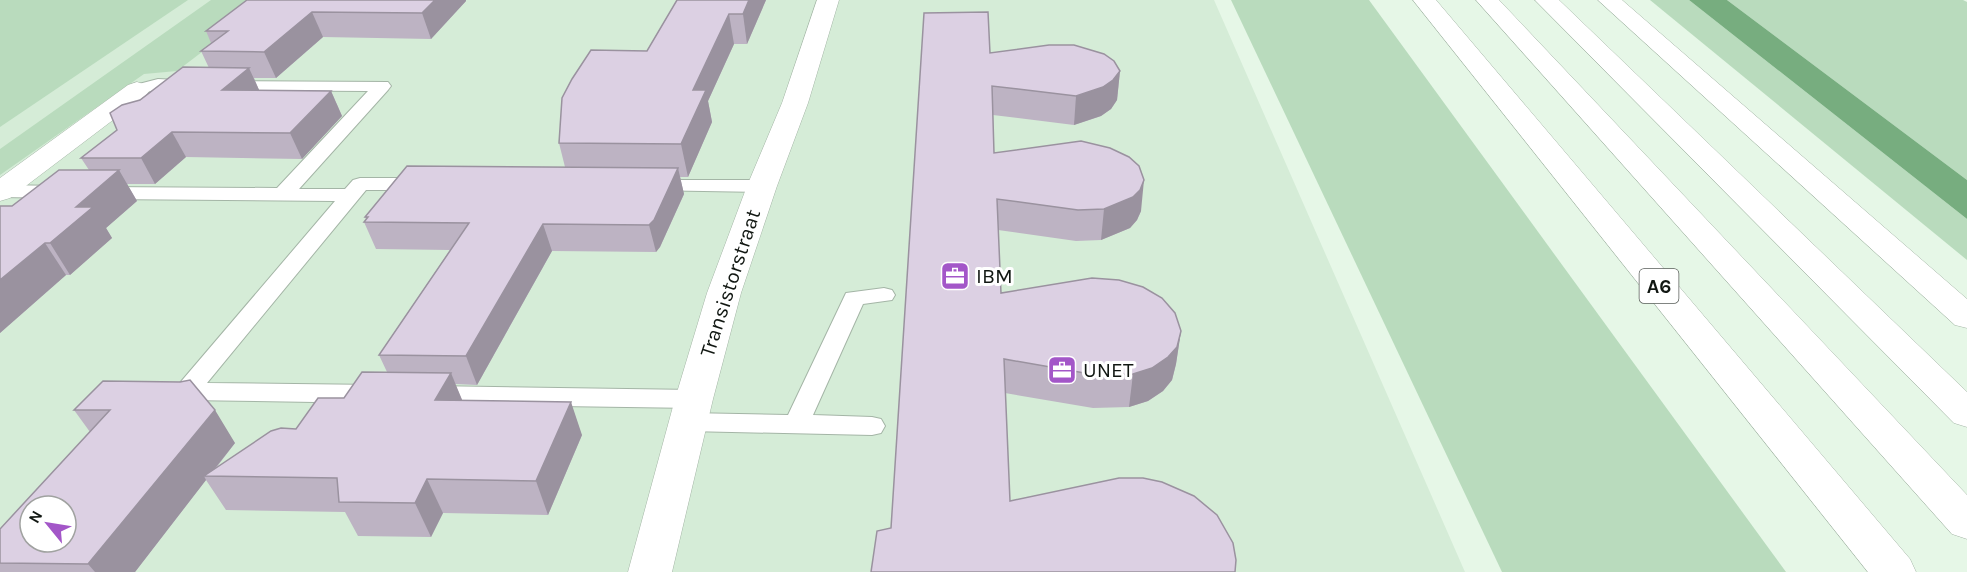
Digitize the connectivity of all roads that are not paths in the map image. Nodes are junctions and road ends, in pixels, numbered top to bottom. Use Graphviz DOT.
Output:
graph roads {
  1 [pos="828,0"];
  2 [pos="1424,0"];
  3 [pos="1487,0"];
  4 [pos="1546,0"];
  5 [pos="1610,0"];
  6 [pos="137,90"];
  7 [pos="442,184"];
  8 [pos="630,186"];
  9 [pos="762,186"];
  10 [pos="0,191"];
  11 [pos="282,195"];
  12 [pos="351,195"];
  13 [pos="884,295"];
  14 [pos="1967,317"];
  15 [pos="691,410"];
  16 [pos="1967,414"];
  17 [pos="796,425"];
  18 [pos="872,426"];
  19 [pos="1967,522"];
  20 [pos="650,572"];
  21 [pos="1894,572"];
  1 -- 9 [label="main road, Transistorstraat"];
  2 -- 21 [label="main road, A6"];
  3 -- 19 [label="main road"];
  4 -- 16 [label="main road"];
  5 -- 14 [label="main road"];
  6 -- 10 [label="main road"];
  6 -- 11 [label="lane"];
  7 -- 12 [label="lane"];
  8 -- 9 [label="lane"];
  9 -- 15 [label="main road, Transistorstraat"];
  10 -- 11 [label="lane"];
  11 -- 12 [label="lane"];
  12 -- 15 [label="lane"];
  13 -- 17 [label="lane"];
  15 -- 17 [label="lane"];
  15 -- 20 [label="main road, Transistorstraat"];
  17 -- 18 [label="lane"];
}
